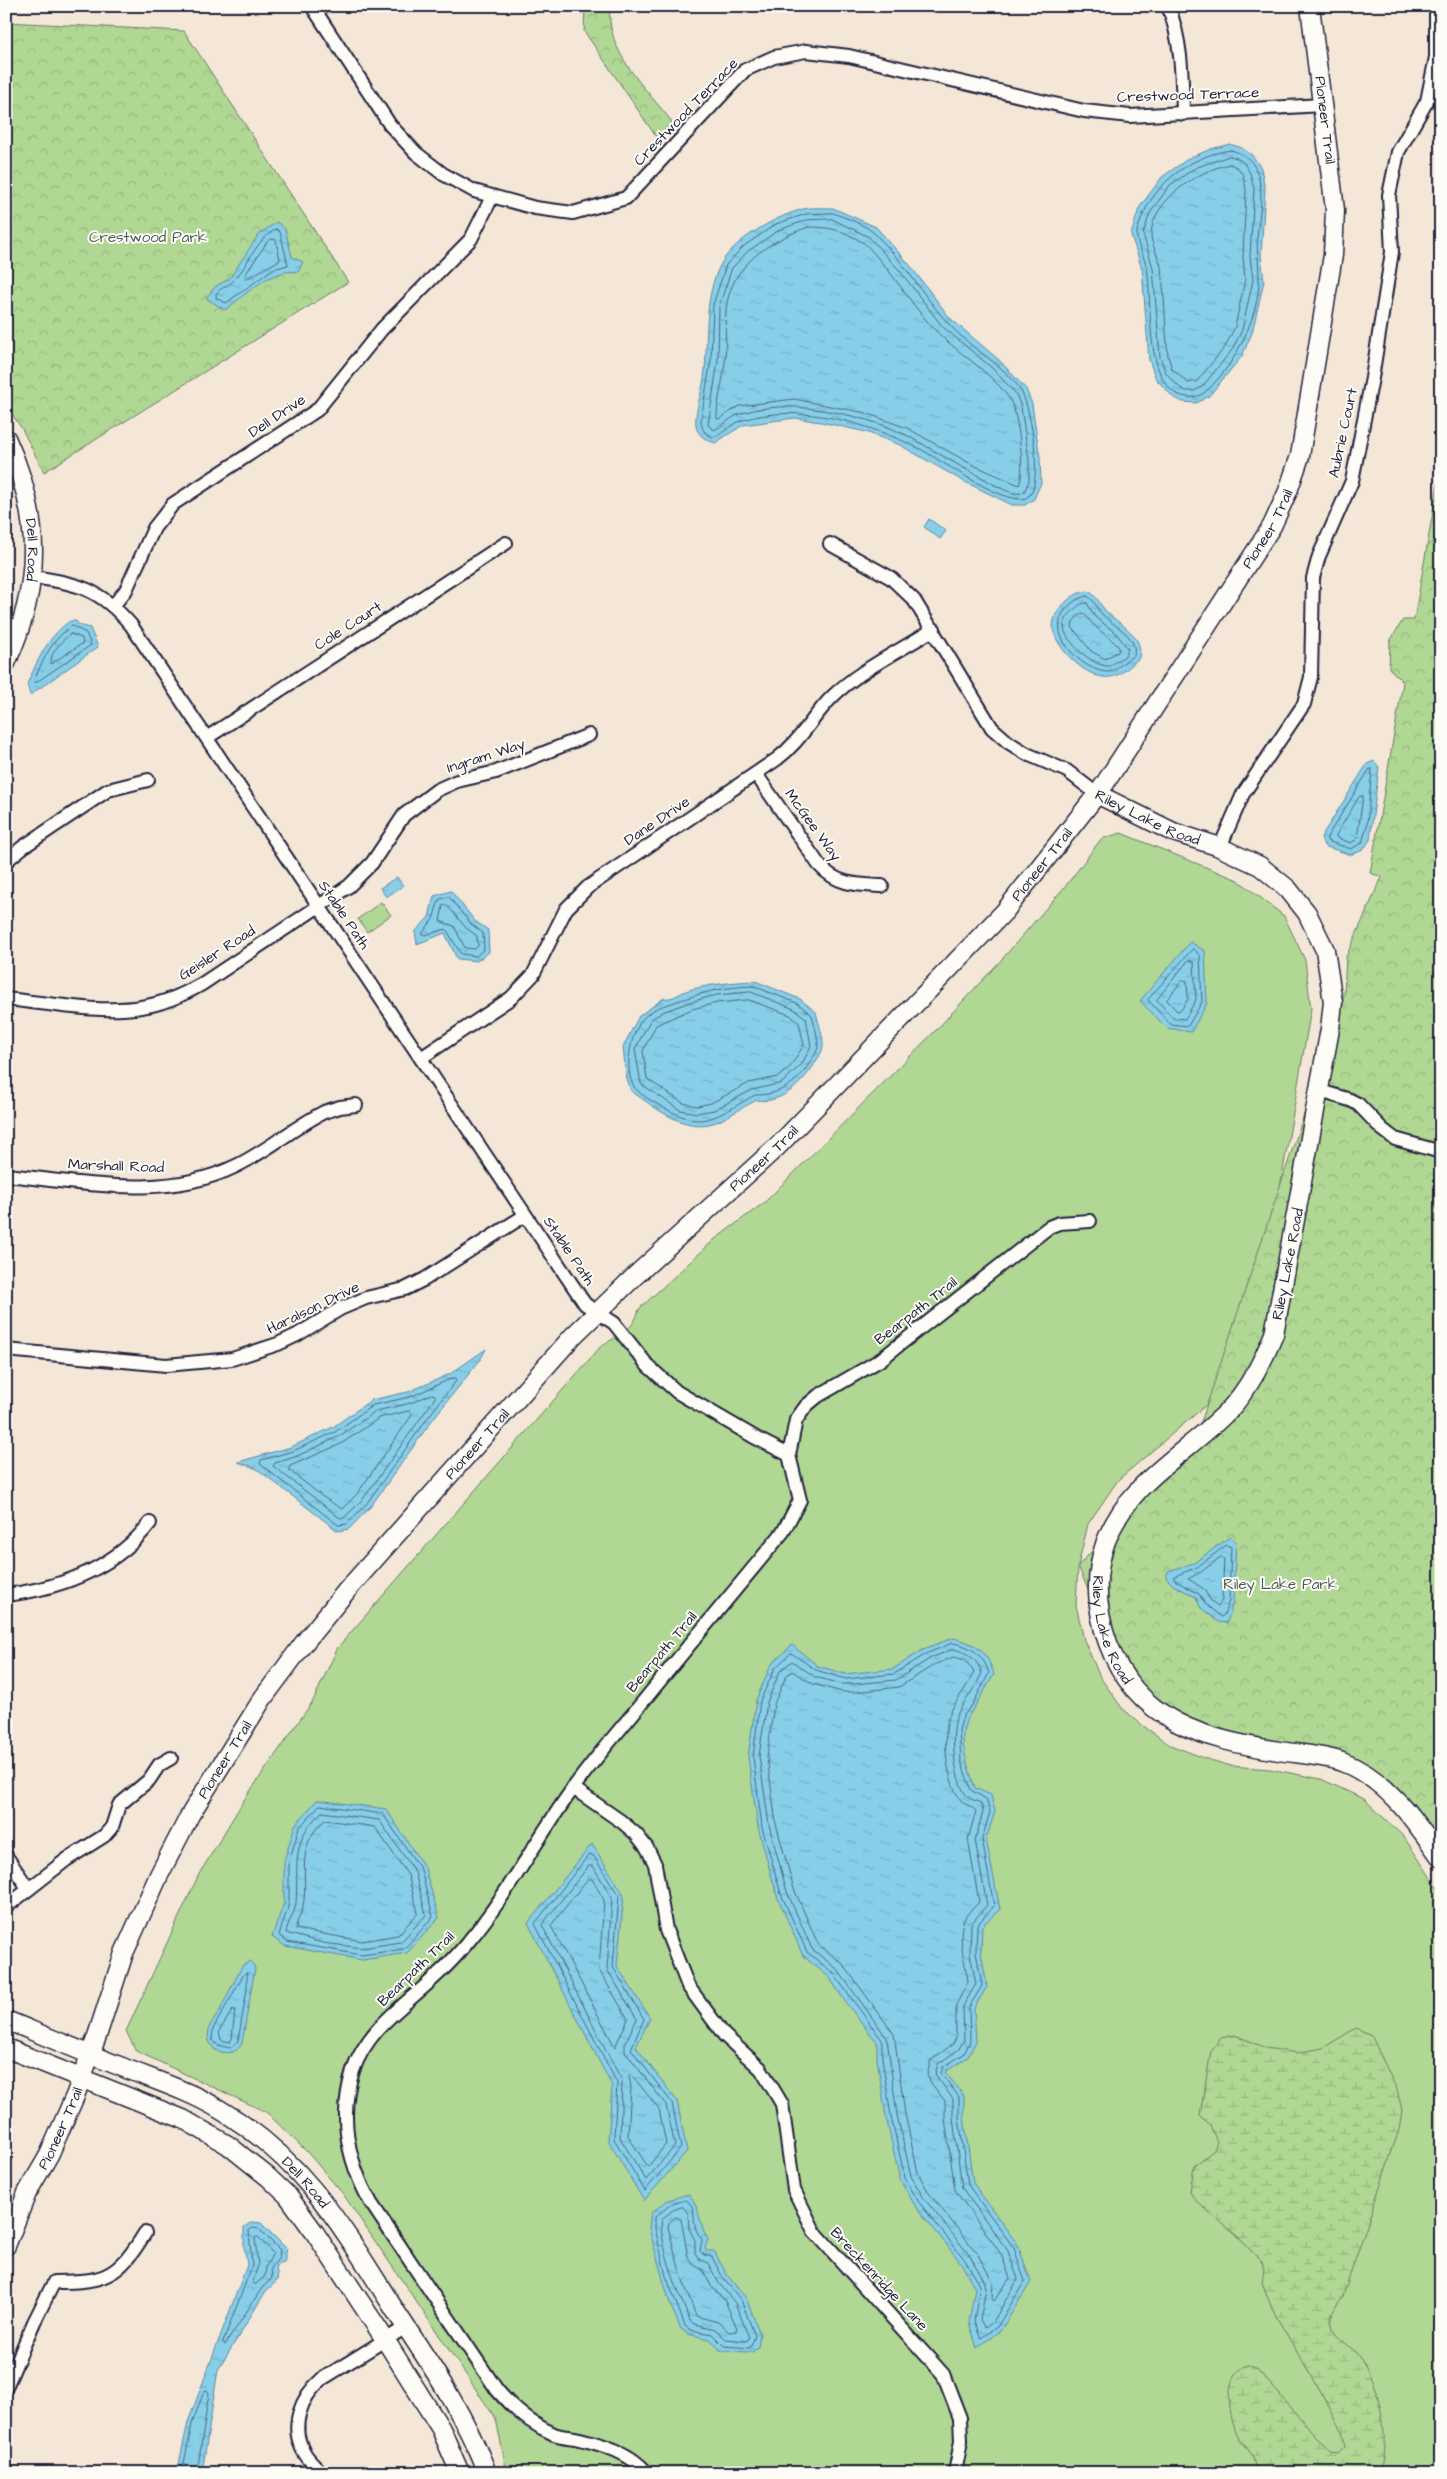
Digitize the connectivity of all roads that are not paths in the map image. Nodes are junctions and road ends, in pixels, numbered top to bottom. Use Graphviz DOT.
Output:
graph roads {
  1 [pos="1168,6"];
  2 [pos="1310,6"];
  3 [pos="1436,6"];
  4 [pos="317,8"];
  5 [pos="1323,105"];
  6 [pos="1183,114"];
  7 [pos="492,197"];
  8 [pos="6,438"];
  9 [pos="506,543"];
  10 [pos="830,544"];
  11 [pos="33,577"];
  12 [pos="114,606"];
  13 [pos="934,629"];
  14 [pos="6,663"];
  15 [pos="589,735"];
  16 [pos="208,737"];
  17 [pos="756,774"];
  18 [pos="148,780"];
  19 [pos="1097,794"];
  20 [pos="1220,847"];
  21 [pos="6,861"];
  22 [pos="882,886"];
  23 [pos="319,906"];
  24 [pos="6,999"];
  25 [pos="421,1058"];
  26 [pos="1320,1090"];
  27 [pos="356,1105"];
  28 [pos="1441,1152"];
  29 [pos="6,1176"];
  30 [pos="524,1216"];
  31 [pos="1090,1221"];
  32 [pos="597,1312"];
  33 [pos="6,1350"];
  34 [pos="789,1455"];
  35 [pos="150,1523"];
  36 [pos="6,1595"];
  37 [pos="171,1758"];
  38 [pos="573,1788"];
  39 [pos="6,1856"];
  40 [pos="1441,1858"];
  41 [pos="28,1888"];
  42 [pos="6,1907"];
  43 [pos="6,2020"];
  44 [pos="6,2048"];
  45 [pos="90,2054"];
  46 [pos="81,2078"];
  47 [pos="145,2233"];
  48 [pos="6,2246"];
  49 [pos="406,2327"];
  50 [pos="386,2341"];
  51 [pos="6,2387"];
  52 [pos="322,2473"];
  53 [pos="460,2473"];
  54 [pos="487,2473"];
  55 [pos="647,2473"];
  56 [pos="954,2473"];
  1 -- 6 [label="street"];
  2 -- 5 [label="main road, Pioneer Trail"];
  3 -- 20 [label="street, Aubrie Court"];
  4 -- 7 [label="street, Crestwood Terrace"];
  5 -- 6 [label="street, Crestwood Terrace"];
  5 -- 19 [label="main road, Pioneer Trail"];
  6 -- 7 [label="street, Crestwood Terrace"];
  7 -- 12 [label="street, Dell Drive"];
  8 -- 11 [label="main road, Dell Road"];
  9 -- 16 [label="street, Cole Court"];
  10 -- 13 [label="street, Riley Lake Road"];
  11 -- 12 [label="street, Stable Path"];
  11 -- 14 [label="main road, Dell Road"];
  12 -- 16 [label="street, Stable Path"];
  13 -- 17 [label="street, Dane Drive"];
  13 -- 19 [label="street, Riley Lake Road"];
  15 -- 23 [label="street, Ingram Way"];
  16 -- 23 [label="street, Stable Path"];
  17 -- 22 [label="street, McGee Way"];
  17 -- 25 [label="street, Dane Drive"];
  18 -- 21 [label="street"];
  19 -- 20 [label="main road, Riley Lake Road"];
  19 -- 32 [label="main road, Pioneer Trail"];
  20 -- 26 [label="main road, Riley Lake Road"];
  23 -- 24 [label="street, Geisler Road"];
  23 -- 25 [label="street, Stable Path"];
  25 -- 30 [label="street, Stable Path"];
  26 -- 28 [label="street"];
  26 -- 40 [label="main road, Riley Lake Road"];
  27 -- 29 [label="street, Marshall Road"];
  30 -- 32 [label="street, Stable Path"];
  30 -- 33 [label="street, Haralson Drive"];
  31 -- 34 [label="street, Bearpath Trail"];
  32 -- 34 [label="street"];
  32 -- 45 [label="main road, Pioneer Trail"];
  34 -- 38 [label="street, Bearpath Trail"];
  35 -- 36 [label="street"];
  37 -- 41 [label="street"];
  38 -- 55 [label="street, Bearpath Trail"];
  38 -- 56 [label="street, Breckenridge Lane"];
  39 -- 41 [label="street"];
  41 -- 42 [label="street"];
  43 -- 45 [label="main road, Dell Road"];
  44 -- 46 [label="main road, Dell Road"];
  45 -- 46 [label="main road, Pioneer Trail"];
  45 -- 49 [label="main road, Dell Road"];
  46 -- 48 [label="main road, Pioneer Trail"];
  46 -- 50 [label="main road, Dell Road"];
  47 -- 51 [label="street"];
  49 -- 50 [label="street"];
  49 -- 54 [label="main road, Dell Road"];
  50 -- 52 [label="street"];
  50 -- 53 [label="main road, Dell Road"];
}
